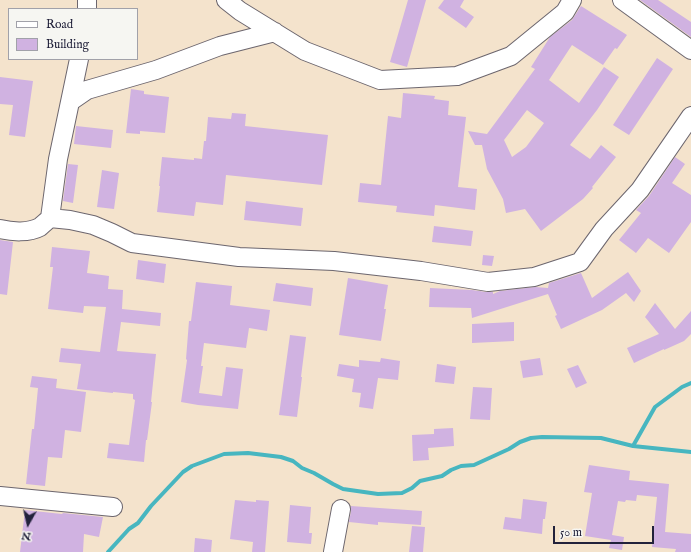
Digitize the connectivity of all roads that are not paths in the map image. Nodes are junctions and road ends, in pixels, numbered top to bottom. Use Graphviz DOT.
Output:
graph roads {
  1 [pos="226,0"];
  2 [pos="572,0"];
  3 [pos="622,0"];
  4 [pos="275,32"];
  5 [pos="691,50"];
  6 [pos="79,60"];
  7 [pos="71,101"];
  8 [pos="691,116"];
  9 [pos="50,218"];
  10 [pos="0,229"];
  11 [pos="0,496"];
  12 [pos="113,507"];
  13 [pos="340,509"];
  14 [pos="333,552"];
  1 -- 4 [label="street"];
  2 -- 4 [label="street"];
  3 -- 5 [label="street"];
  4 -- 7 [label="street"];
  6 -- 7 [label="street"];
  7 -- 9 [label="street"];
  8 -- 9 [label="street"];
  9 -- 10 [label="street"];
  11 -- 12 [label="street"];
  13 -- 14 [label="street"];
}
